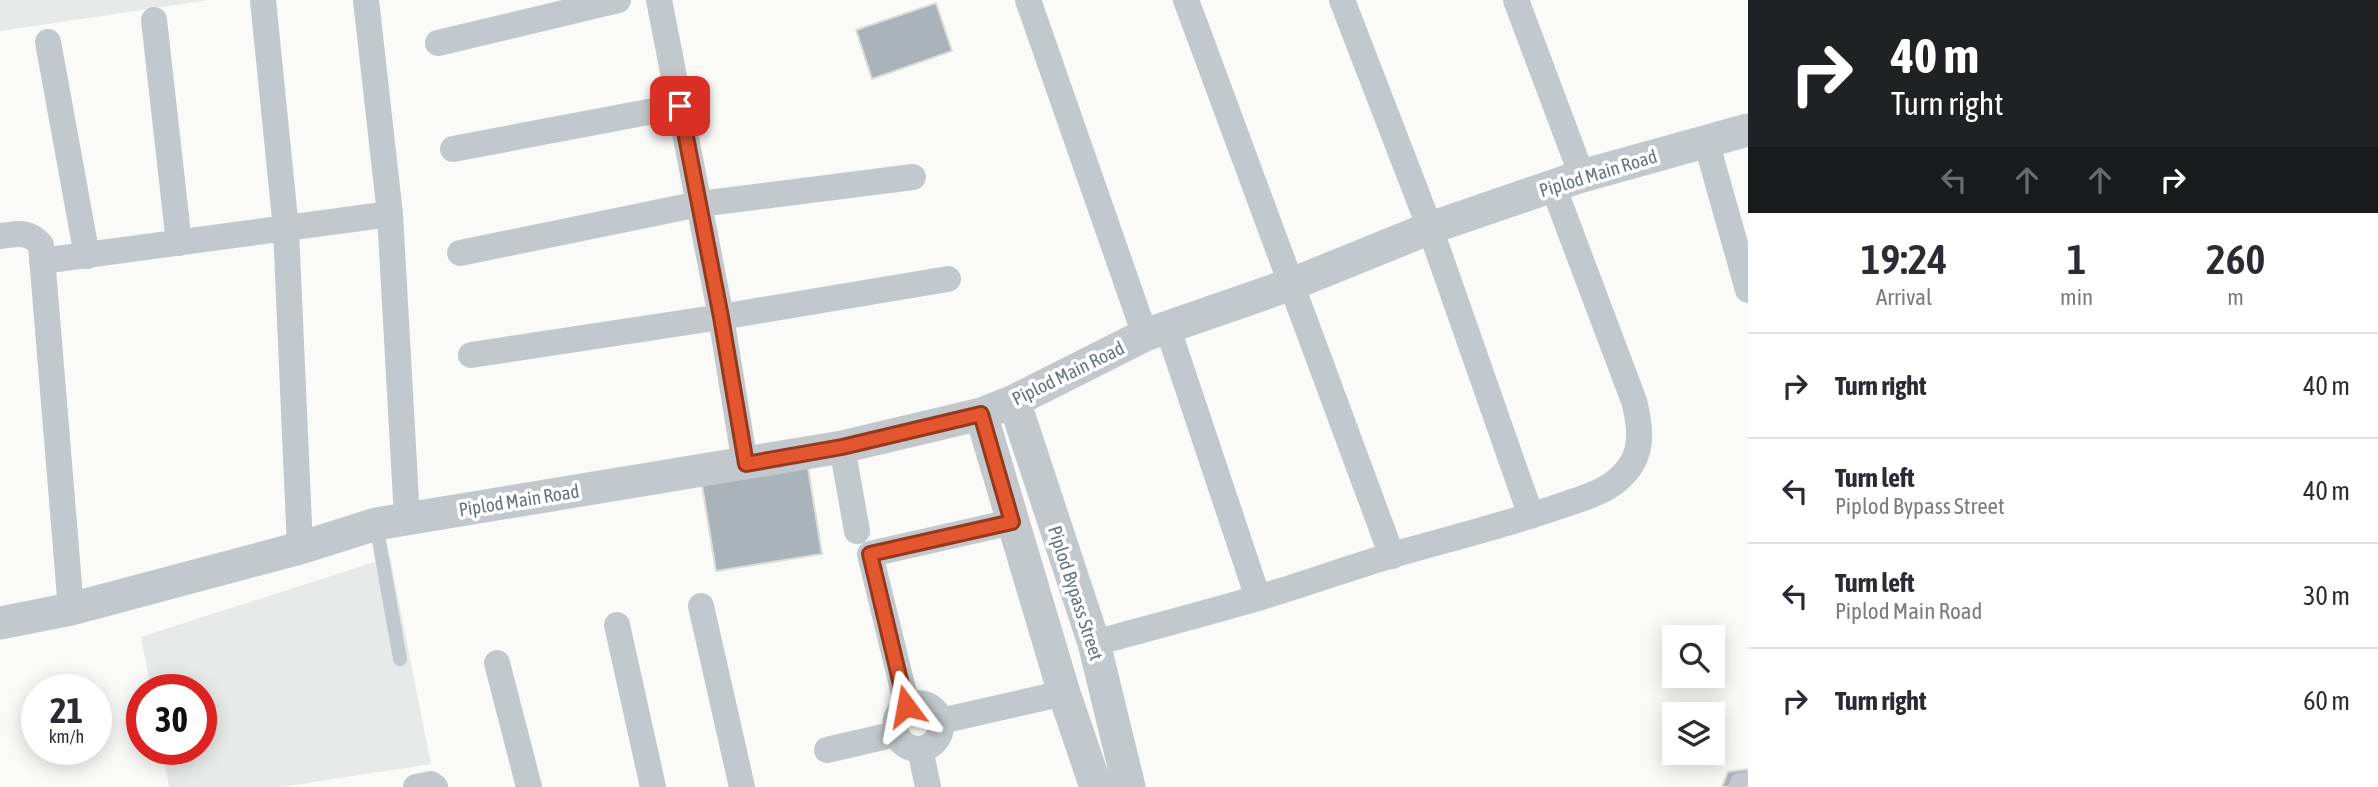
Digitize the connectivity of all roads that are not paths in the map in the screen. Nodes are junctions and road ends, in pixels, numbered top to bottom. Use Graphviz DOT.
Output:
graph roads {
  1 [pos="263,0"];
  2 [pos="366,0"];
  3 [pos="618,0"];
  4 [pos="659,0"];
  5 [pos="1028,0"];
  6 [pos="1186,0"];
  7 [pos="1342,0"];
  8 [pos="1516,0"];
  9 [pos="154,20"];
  10 [pos="48,42"];
  11 [pos="439,43"];
  12 [pos="680,106"];
  13 [pos="1748,130"];
  14 [pos="1706,141"];
  15 [pos="453,149"];
  16 [pos="913,177"];
  17 [pos="1567,181"];
  18 [pos="699,204"];
  19 [pos="390,215"];
  20 [pos="1430,228"];
  21 [pos="286,229"];
  22 [pos="0,236"];
  23 [pos="179,243"];
  24 [pos="460,253"];
  25 [pos="87,256"];
  26 [pos="42,261"];
  27 [pos="948,279"];
  28 [pos="1292,284"];
  29 [pos="1748,290"];
  30 [pos="721,317"];
  31 [pos="1156,330"];
  32 [pos="471,355"];
  33 [pos="1014,401"];
  34 [pos="981,414"];
  35 [pos="842,447"];
  36 [pos="746,464"];
  37 [pos="1531,516"];
  38 [pos="391,521"];
  39 [pos="1012,522"];
  40 [pos="857,531"];
  41 [pos="300,548"];
  42 [pos="1392,556"];
  43 [pos="1258,598"];
  44 [pos="701,606"];
  45 [pos="71,609"];
  46 [pos="0,623"];
  47 [pos="617,625"];
  48 [pos="1094,643"];
  49 [pos="400,659"];
  50 [pos="497,663"];
  51 [pos="1064,693"];
  52 [pos="906,706"];
  53 [pos="941,721"];
  54 [pos="896,734"];
  55 [pos="827,750"];
  56 [pos="920,750"];
  57 [pos="1748,779"];
  58 [pos="416,787"];
  59 [pos="435,787"];
  60 [pos="529,787"];
  61 [pos="653,787"];
  62 [pos="741,787"];
  63 [pos="928,787"];
  64 [pos="1096,787"];
  65 [pos="1129,787"];
  66 [pos="1735,787"];
  1 -- 21 [label="street"];
  2 -- 19 [label="street"];
  3 -- 11 [label="street"];
  4 -- 12 [label="street"];
  5 -- 31 [label="street"];
  6 -- 28 [label="street"];
  7 -- 20 [label="street"];
  8 -- 17 [label="street"];
  9 -- 23 [label="street"];
  10 -- 25 [label="street"];
  12 -- 15 [label="street"];
  12 -- 18 [label="street"];
  13 -- 14 [label="street, Piplod Main Road"];
  14 -- 17 [label="street, Piplod Main Road"];
  14 -- 29 [label="street"];
  16 -- 18 [label="street"];
  17 -- 20 [label="street, Piplod Main Road"];
  17 -- 37 [label="street"];
  18 -- 24 [label="street"];
  18 -- 30 [label="street"];
  19 -- 21 [label="street"];
  19 -- 38 [label="street"];
  20 -- 28 [label="street, Piplod Main Road"];
  20 -- 37 [label="street"];
  21 -- 23 [label="street"];
  21 -- 41 [label="street"];
  22 -- 26 [label="street"];
  23 -- 25 [label="street"];
  25 -- 26 [label="street"];
  26 -- 45 [label="street"];
  27 -- 30 [label="street"];
  28 -- 31 [label="street, Piplod Main Road"];
  28 -- 42 [label="street"];
  30 -- 32 [label="street"];
  30 -- 36 [label="street"];
  31 -- 33 [label="street, Piplod Main Road"];
  31 -- 43 [label="street"];
  33 -- 34 [label="street, Piplod Main Road"];
  33 -- 48 [label="street, Piplod Bypass Street"];
  34 -- 35 [label="street, Piplod Main Road"];
  34 -- 39 [label="street, Piplod Bypass Street"];
  35 -- 36 [label="street, Piplod Main Road"];
  35 -- 40 [label="street"];
  36 -- 38 [label="street, Piplod Main Road"];
  37 -- 42 [label="street"];
  38 -- 41 [label="street, Piplod Main Road"];
  38 -- 49 [label="lane"];
  39 -- 51 [label="street, Piplod Bypass Street"];
  39 -- 52 [label="street"];
  41 -- 45 [label="street, Piplod Main Road"];
  42 -- 43 [label="street"];
  43 -- 48 [label="street"];
  44 -- 62 [label="street"];
  45 -- 46 [label="street, Piplod Main Road"];
  47 -- 61 [label="street"];
  48 -- 65 [label="street, Piplod Bypass Street"];
  50 -- 60 [label="street"];
  51 -- 53 [label="street"];
  51 -- 64 [label="street, Piplod Bypass Street"];
  52 -- 53 [label="street"];
  52 -- 54 [label="street"];
  53 -- 56 [label="street"];
  54 -- 55 [label="street"];
  54 -- 56 [label="street"];
  56 -- 63 [label="street"];
  57 -- 66 [label="lane"];
  58 -- 59 [label="street"];
}
